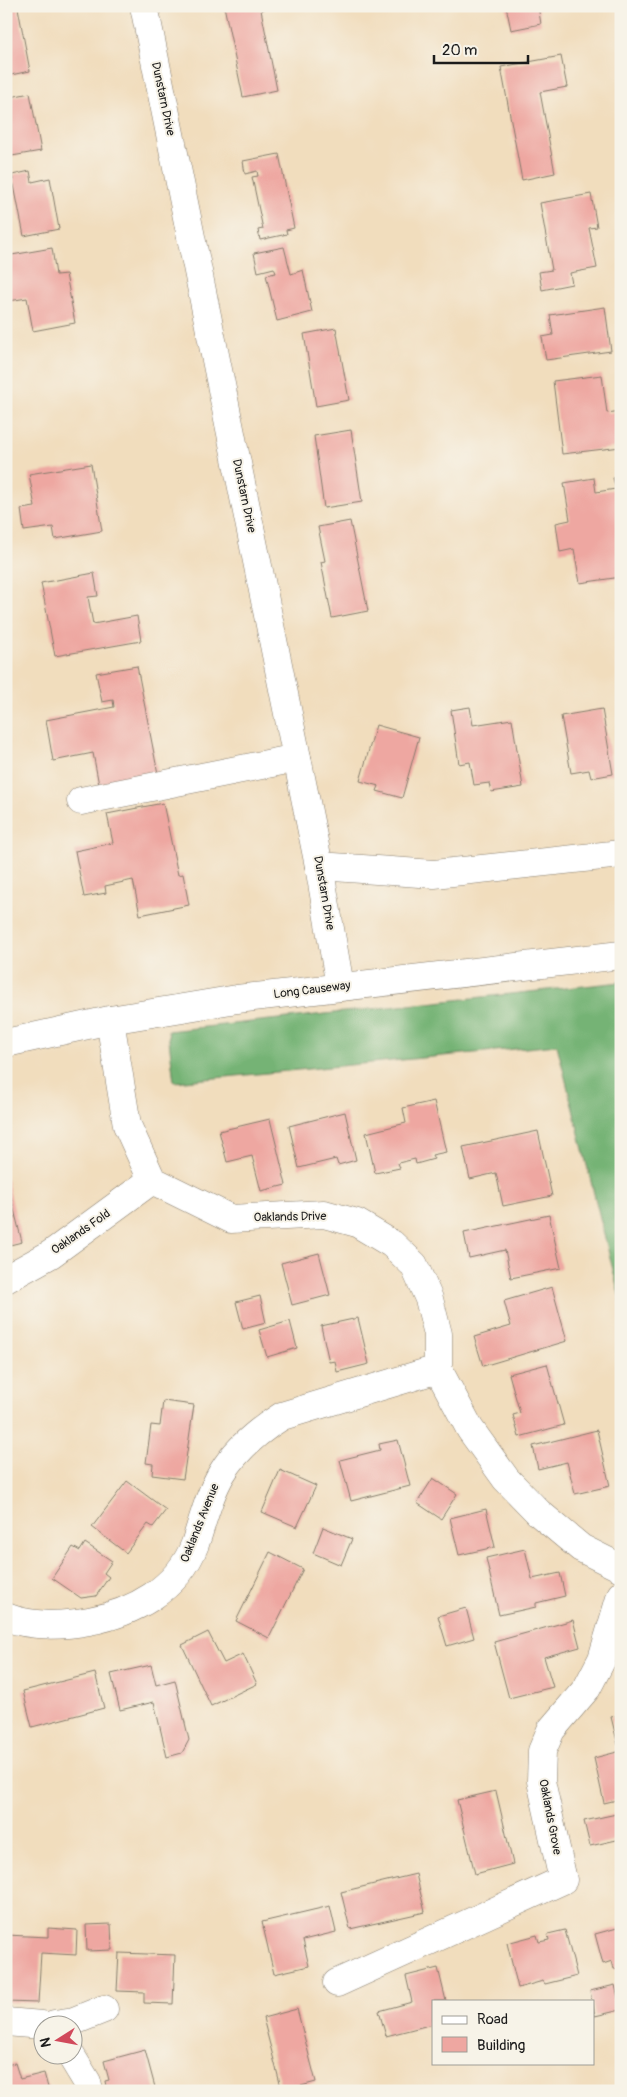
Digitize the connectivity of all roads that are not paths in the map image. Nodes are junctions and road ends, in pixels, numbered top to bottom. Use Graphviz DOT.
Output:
graph roads {
  1 [pos="144,6"];
  2 [pos="297,758"];
  3 [pos="80,801"];
  4 [pos="621,854"];
  5 [pos="319,866"];
  6 [pos="621,955"];
  7 [pos="340,986"];
  8 [pos="110,1020"];
  9 [pos="6,1043"];
  10 [pos="152,1180"];
  11 [pos="6,1280"];
  12 [pos="438,1369"];
  13 [pos="621,1568"];
  14 [pos="621,1595"];
  15 [pos="6,1616"];
  16 [pos="337,1983"];
  17 [pos="104,2009"];
  18 [pos="82,2018"];
  19 [pos="6,2022"];
  20 [pos="32,2024"];
  21 [pos="76,2064"];
  22 [pos="89,2091"];
  1 -- 2 [label="street, Dunstarn Drive"];
  2 -- 3 [label="street"];
  2 -- 5 [label="street, Dunstarn Drive"];
  4 -- 5 [label="street"];
  5 -- 7 [label="street, Dunstarn Drive"];
  6 -- 7 [label="street, Long Causeway"];
  7 -- 8 [label="street, Long Causeway"];
  8 -- 9 [label="street, Long Causeway"];
  8 -- 10 [label="street"];
  10 -- 11 [label="street, Oaklands Fold"];
  10 -- 12 [label="street, Oaklands Drive"];
  12 -- 13 [label="street, Oaklands Drive"];
  12 -- 15 [label="street, Oaklands Avenue"];
  14 -- 16 [label="street, Oaklands Grove"];
  17 -- 18 [label="street"];
  19 -- 20 [label="street"];
  21 -- 22 [label="street"];
}
